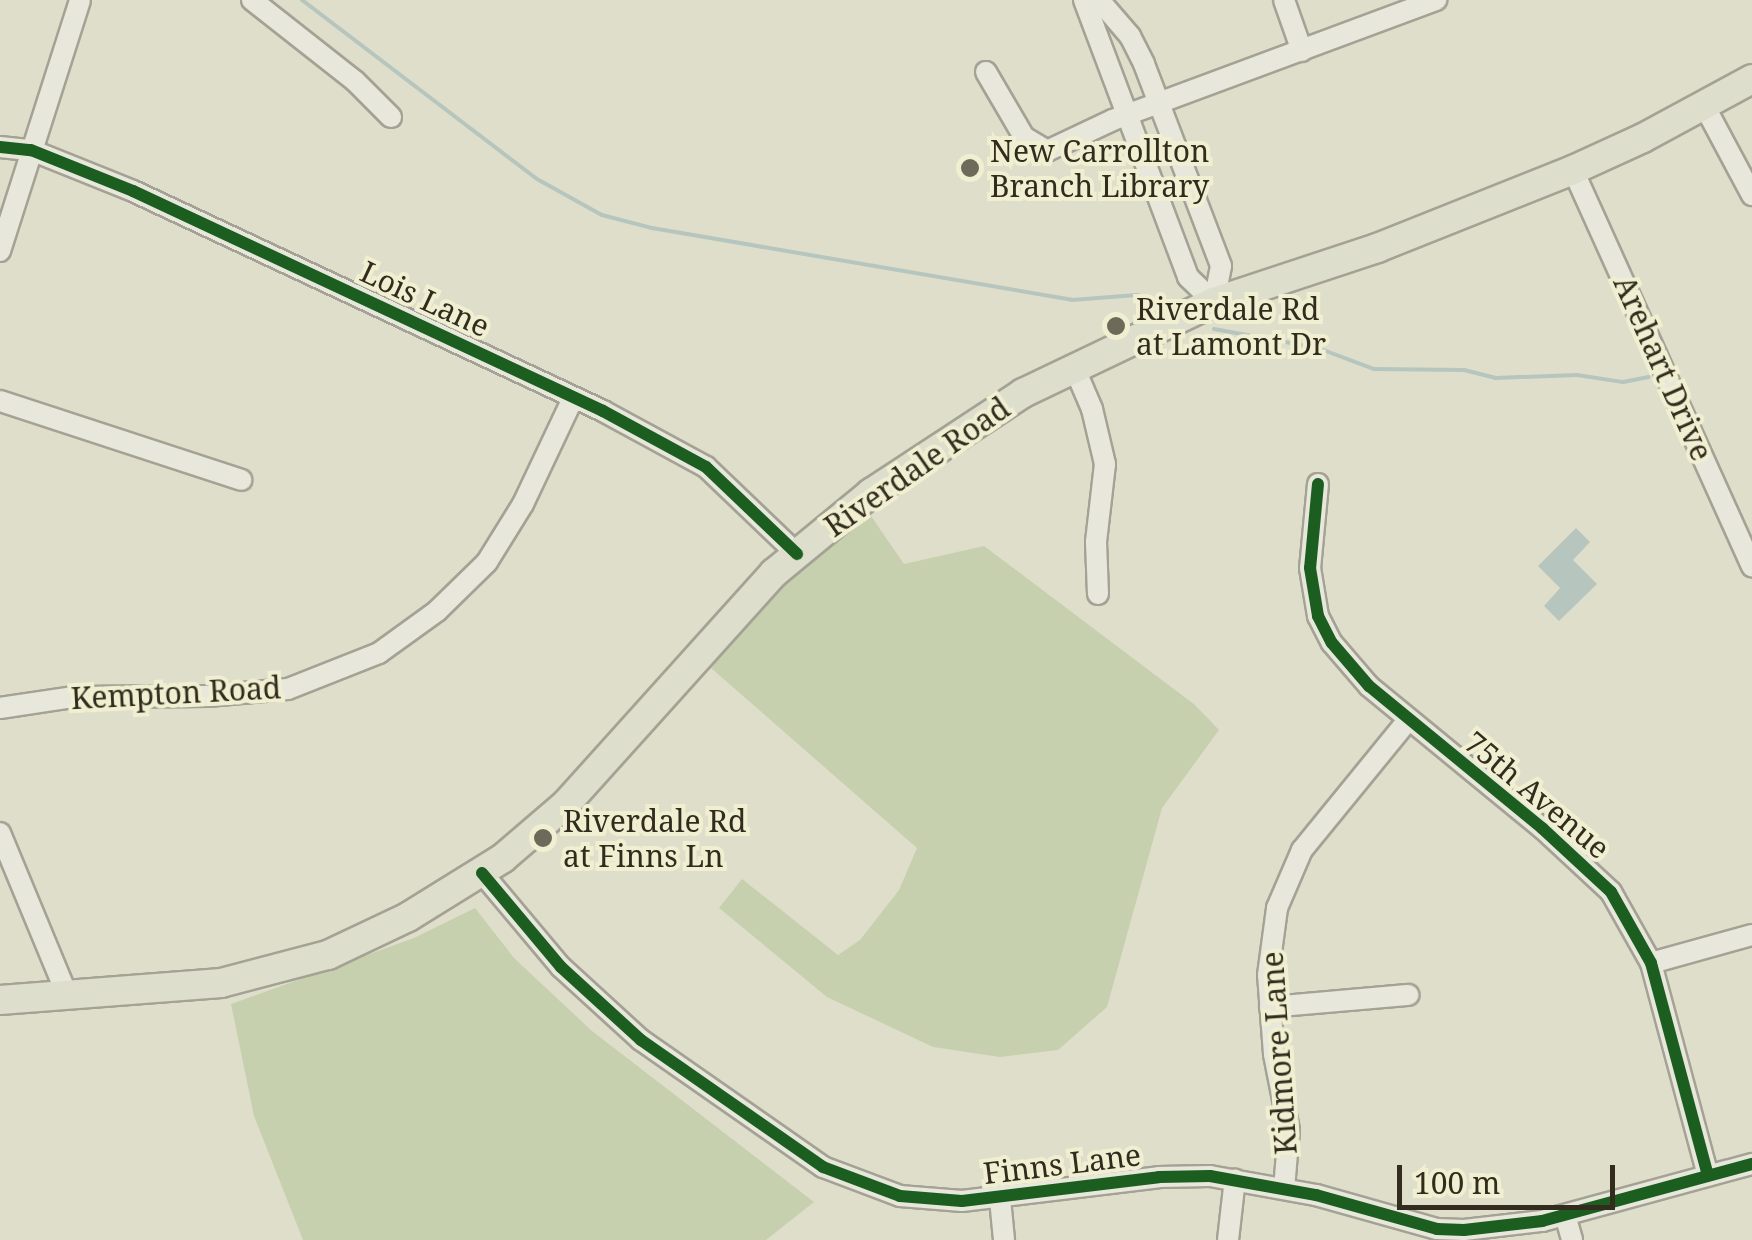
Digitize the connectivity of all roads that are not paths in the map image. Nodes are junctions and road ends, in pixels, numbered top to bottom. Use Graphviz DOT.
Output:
graph roads {
  1 [pos="80,0"];
  2 [pos="252,0"];
  3 [pos="1084,0"];
  4 [pos="1100,0"];
  5 [pos="1284,0"];
  6 [pos="1436,0"];
  7 [pos="1302,50"];
  8 [pos="986,72"];
  9 [pos="1752,79"];
  10 [pos="1158,102"];
  11 [pos="1705,107"];
  12 [pos="1126,114"];
  13 [pos="391,116"];
  14 [pos="0,147"];
  15 [pos="32,150"];
  16 [pos="1572,170"];
  17 [pos="1752,195"];
  18 [pos="0,251"];
  19 [pos="1214,302"];
  20 [pos="1074,366"];
  21 [pos="573,398"];
  22 [pos="0,401"];
  23 [pos="240,480"];
  24 [pos="1318,484"];
  25 [pos="797,554"];
  26 [pos="1752,567"];
  27 [pos="1098,594"];
  28 [pos="0,708"];
  29 [pos="1408,720"];
  30 [pos="0,833"];
  31 [pos="482,872"];
  32 [pos="1752,935"];
  33 [pos="1651,963"];
  34 [pos="1408,996"];
  35 [pos="68,998"];
  36 [pos="0,1000"];
  37 [pos="1270,1008"];
  38 [pos="1752,1164"];
  39 [pos="1708,1175"];
  40 [pos="1235,1180"];
  41 [pos="1284,1188"];
  42 [pos="1000,1199"];
  43 [pos="1565,1215"];
  44 [pos="1436,1235"];
  45 [pos="1004,1240"];
  46 [pos="1228,1240"];
  47 [pos="1572,1240"];
  1 -- 15 [label="street"];
  2 -- 13 [label="street"];
  3 -- 12 [label="street"];
  4 -- 10 [label="street"];
  5 -- 7 [label="street"];
  6 -- 7 [label="street"];
  7 -- 10 [label="street"];
  8 -- 12 [label="street"];
  9 -- 11 [label="main road, Riverdale Road"];
  10 -- 12 [label="street"];
  10 -- 19 [label="street"];
  11 -- 16 [label="main road, Riverdale Road"];
  11 -- 17 [label="street"];
  12 -- 19 [label="street"];
  14 -- 15 [label="street, Lois Lane"];
  15 -- 18 [label="street"];
  15 -- 21 [label="street, Lois Lane"];
  16 -- 19 [label="main road, Riverdale Road"];
  16 -- 26 [label="street, Arehart Drive"];
  19 -- 20 [label="main road, Riverdale Road"];
  20 -- 25 [label="main road, Riverdale Road"];
  20 -- 27 [label="street"];
  21 -- 25 [label="street, Lois Lane"];
  21 -- 28 [label="street, Kempton Road"];
  22 -- 23 [label="street"];
  24 -- 29 [label="street, 75th Avenue"];
  25 -- 31 [label="main road, Riverdale Road"];
  29 -- 33 [label="street, 75th Avenue"];
  29 -- 37 [label="street, Kidmore Lane"];
  30 -- 35 [label="street"];
  31 -- 35 [label="main road, Riverdale Road"];
  31 -- 42 [label="street, Finns Lane"];
  32 -- 33 [label="street"];
  33 -- 39 [label="street, 75th Avenue"];
  34 -- 37 [label="street"];
  35 -- 36 [label="main road, Riverdale Road"];
  37 -- 41 [label="street, Kidmore Lane"];
  38 -- 39 [label="street, Finns Lane"];
  39 -- 43 [label="street, Finns Lane"];
  40 -- 41 [label="street, Finns Lane"];
  40 -- 42 [label="street, Finns Lane"];
  40 -- 46 [label="street, Kidmore Lane"];
  41 -- 44 [label="street, Finns Lane"];
  42 -- 45 [label="street"];
  43 -- 44 [label="street, Finns Lane"];
  43 -- 47 [label="street"];
}
